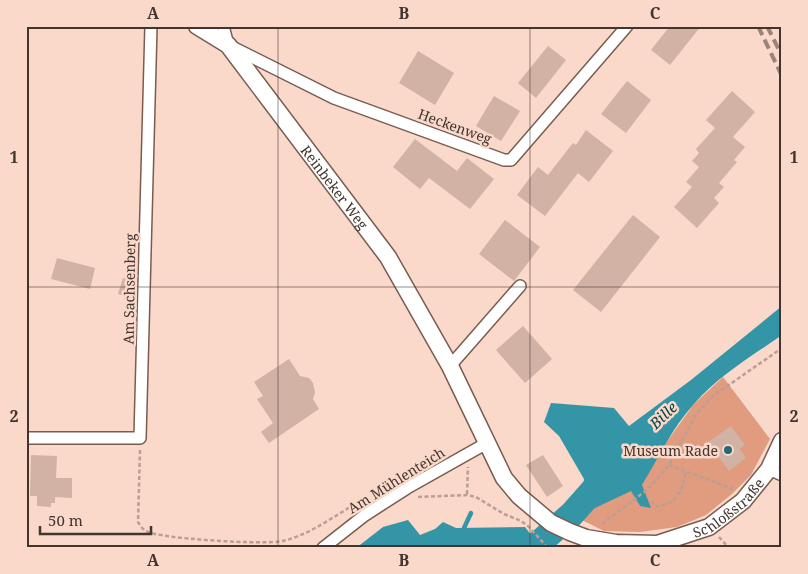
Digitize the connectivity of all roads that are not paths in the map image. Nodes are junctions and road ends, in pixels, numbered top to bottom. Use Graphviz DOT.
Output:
graph roads {
  1 [pos="151,26"];
  2 [pos="197,26"];
  3 [pos="223,26"];
  4 [pos="627,26"];
  5 [pos="228,44"];
  6 [pos="520,286"];
  7 [pos="450,366"];
  8 [pos="26,438"];
  9 [pos="782,441"];
  10 [pos="487,443"];
  11 [pos="775,472"];
  12 [pos="532,519"];
  13 [pos="324,548"];
  1 -- 8 [label="street, Am Sachsenberg"];
  2 -- 5 [label="main road, Reinbeker Weg"];
  3 -- 5 [label="street"];
  4 -- 5 [label="street, Heckenweg"];
  5 -- 7 [label="main road, Reinbeker Weg"];
  6 -- 7 [label="street"];
  7 -- 10 [label="main road, Reinbeker Weg"];
  9 -- 11 [label="main road, Schloßstraße"];
  10 -- 12 [label="main road, Reinbeker Weg"];
  10 -- 13 [label="street, Am Mühlenteich"];
  11 -- 12 [label="main road, Schloßstraße"];
}
